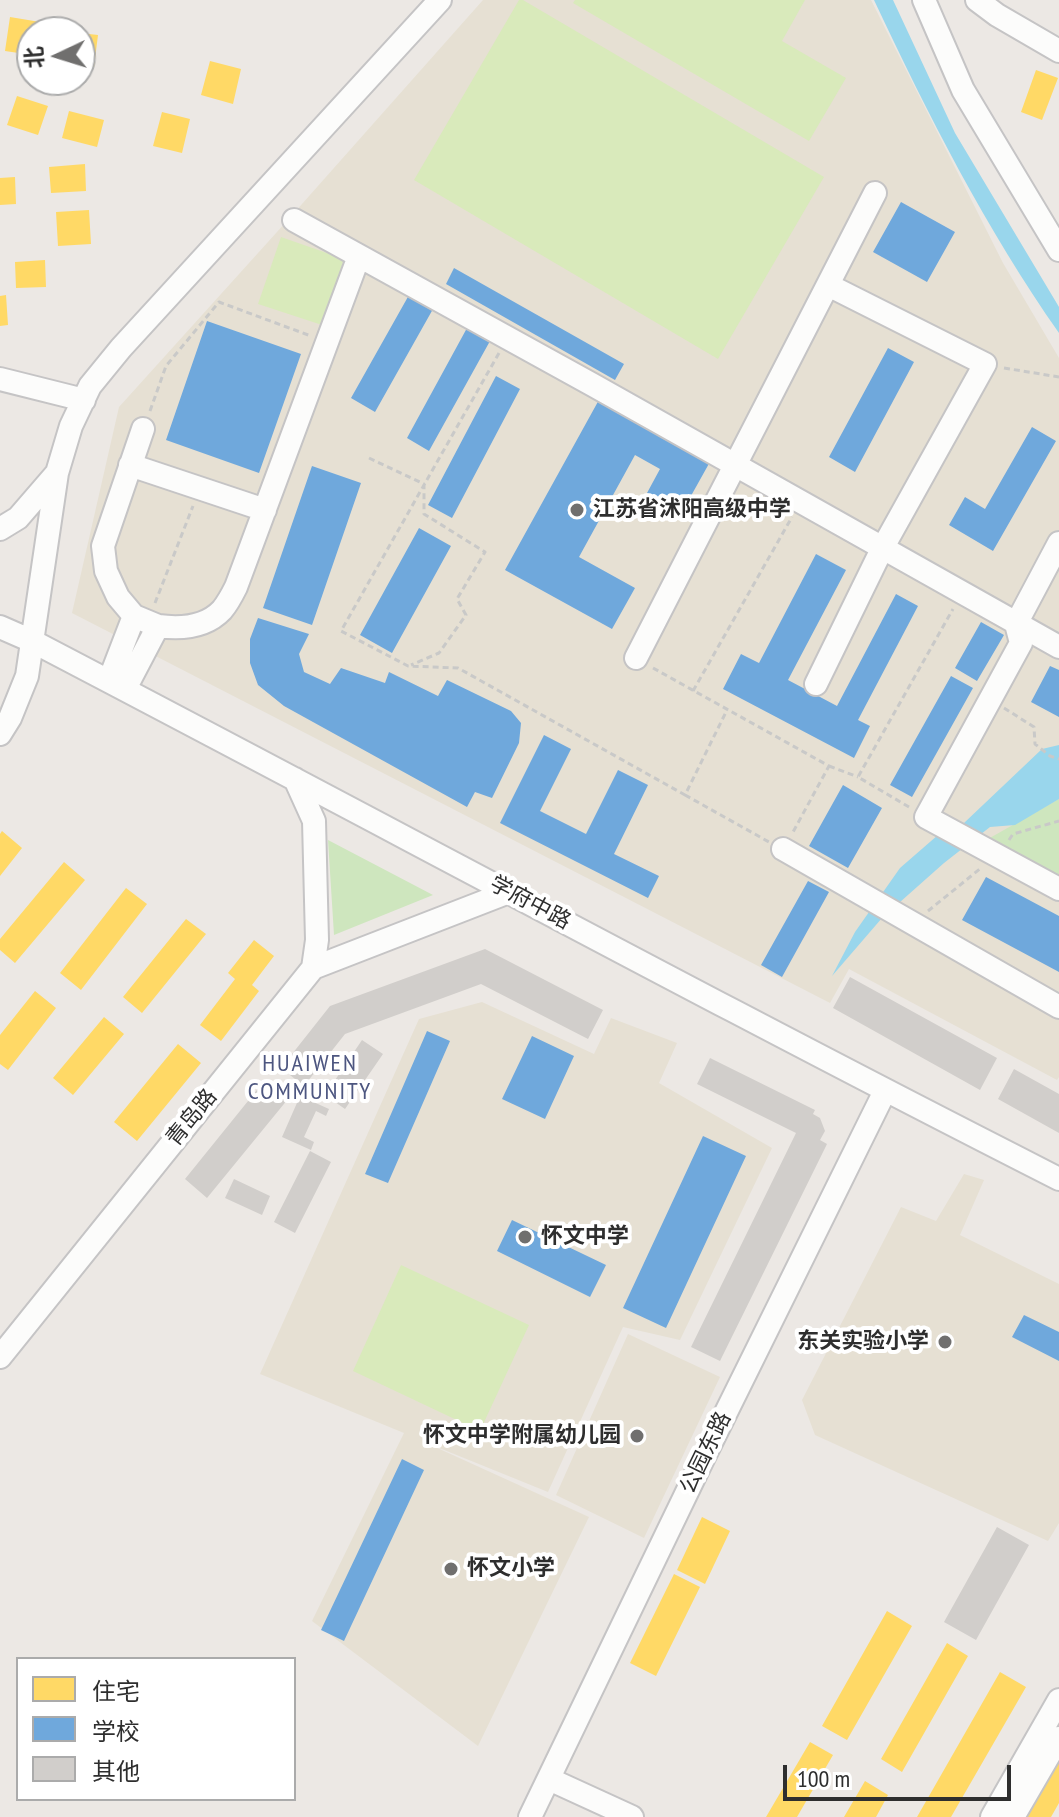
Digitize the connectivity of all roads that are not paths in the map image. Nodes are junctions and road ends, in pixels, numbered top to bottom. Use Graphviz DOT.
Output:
graph roads {
  1 [pos="440,0"];
  2 [pos="924,0"];
  3 [pos="977,0"];
  4 [pos="1059,51"];
  5 [pos="875,193"];
  6 [pos="294,220"];
  7 [pos="1059,250"];
  8 [pos="359,256"];
  9 [pos="828,285"];
  10 [pos="0,379"];
  11 [pos="84,400"];
  12 [pos="143,429"];
  13 [pos="130,465"];
  14 [pos="735,465"];
  15 [pos="57,473"];
  16 [pos="265,510"];
  17 [pos="0,529"];
  18 [pos="1059,543"];
  19 [pos="882,549"];
  20 [pos="147,621"];
  21 [pos="1016,624"];
  22 [pos="0,627"];
  23 [pos="32,641"];
  24 [pos="1059,647"];
  25 [pos="636,658"];
  26 [pos="816,684"];
  27 [pos="117,685"];
  28 [pos="0,734"];
  29 [pos="295,779"];
  30 [pos="783,849"];
  31 [pos="1059,889"];
  32 [pos="509,892"];
  33 [pos="313,968"];
  34 [pos="1059,1007"];
  35 [pos="885,1091"];
  36 [pos="1059,1179"];
  37 [pos="0,1357"];
  38 [pos="1059,1700"];
  39 [pos="1059,1738"];
  40 [pos="549,1779"];
  41 [pos="530,1817"];
  42 [pos="632,1817"];
  43 [pos="992,1817"];
  44 [pos="1013,1817"];
  1 -- 11 [label="street"];
  2 -- 7 [label="street"];
  3 -- 4 [label="street"];
  5 -- 9 [label="street"];
  6 -- 8 [label="street"];
  8 -- 14 [label="street"];
  8 -- 16 [label="street"];
  9 -- 14 [label="street"];
  9 -- 19 [label="street"];
  10 -- 11 [label="street"];
  11 -- 15 [label="street"];
  12 -- 13 [label="street"];
  13 -- 16 [label="street"];
  13 -- 20 [label="street"];
  14 -- 19 [label="street"];
  14 -- 25 [label="street"];
  15 -- 17 [label="street"];
  15 -- 23 [label="street"];
  16 -- 20 [label="street"];
  18 -- 21 [label="street"];
  19 -- 21 [label="street"];
  19 -- 26 [label="street"];
  20 -- 27 [label="street"];
  21 -- 24 [label="street"];
  21 -- 31 [label="street"];
  22 -- 23 [label="street, 学府中路"];
  23 -- 27 [label="street, 学府中路"];
  23 -- 28 [label="street"];
  27 -- 29 [label="street, 学府中路"];
  29 -- 32 [label="street, 学府中路"];
  29 -- 33 [label="street"];
  30 -- 34 [label="street"];
  32 -- 33 [label="street, 青岛路"];
  32 -- 35 [label="street, 学府中路"];
  33 -- 37 [label="street, 青岛路"];
  35 -- 36 [label="street, 学府中路"];
  35 -- 40 [label="street, 公园东路"];
  38 -- 43 [label="street"];
  39 -- 44 [label="street"];
  40 -- 41 [label="street, 公园东路"];
  40 -- 42 [label="street"];
}
